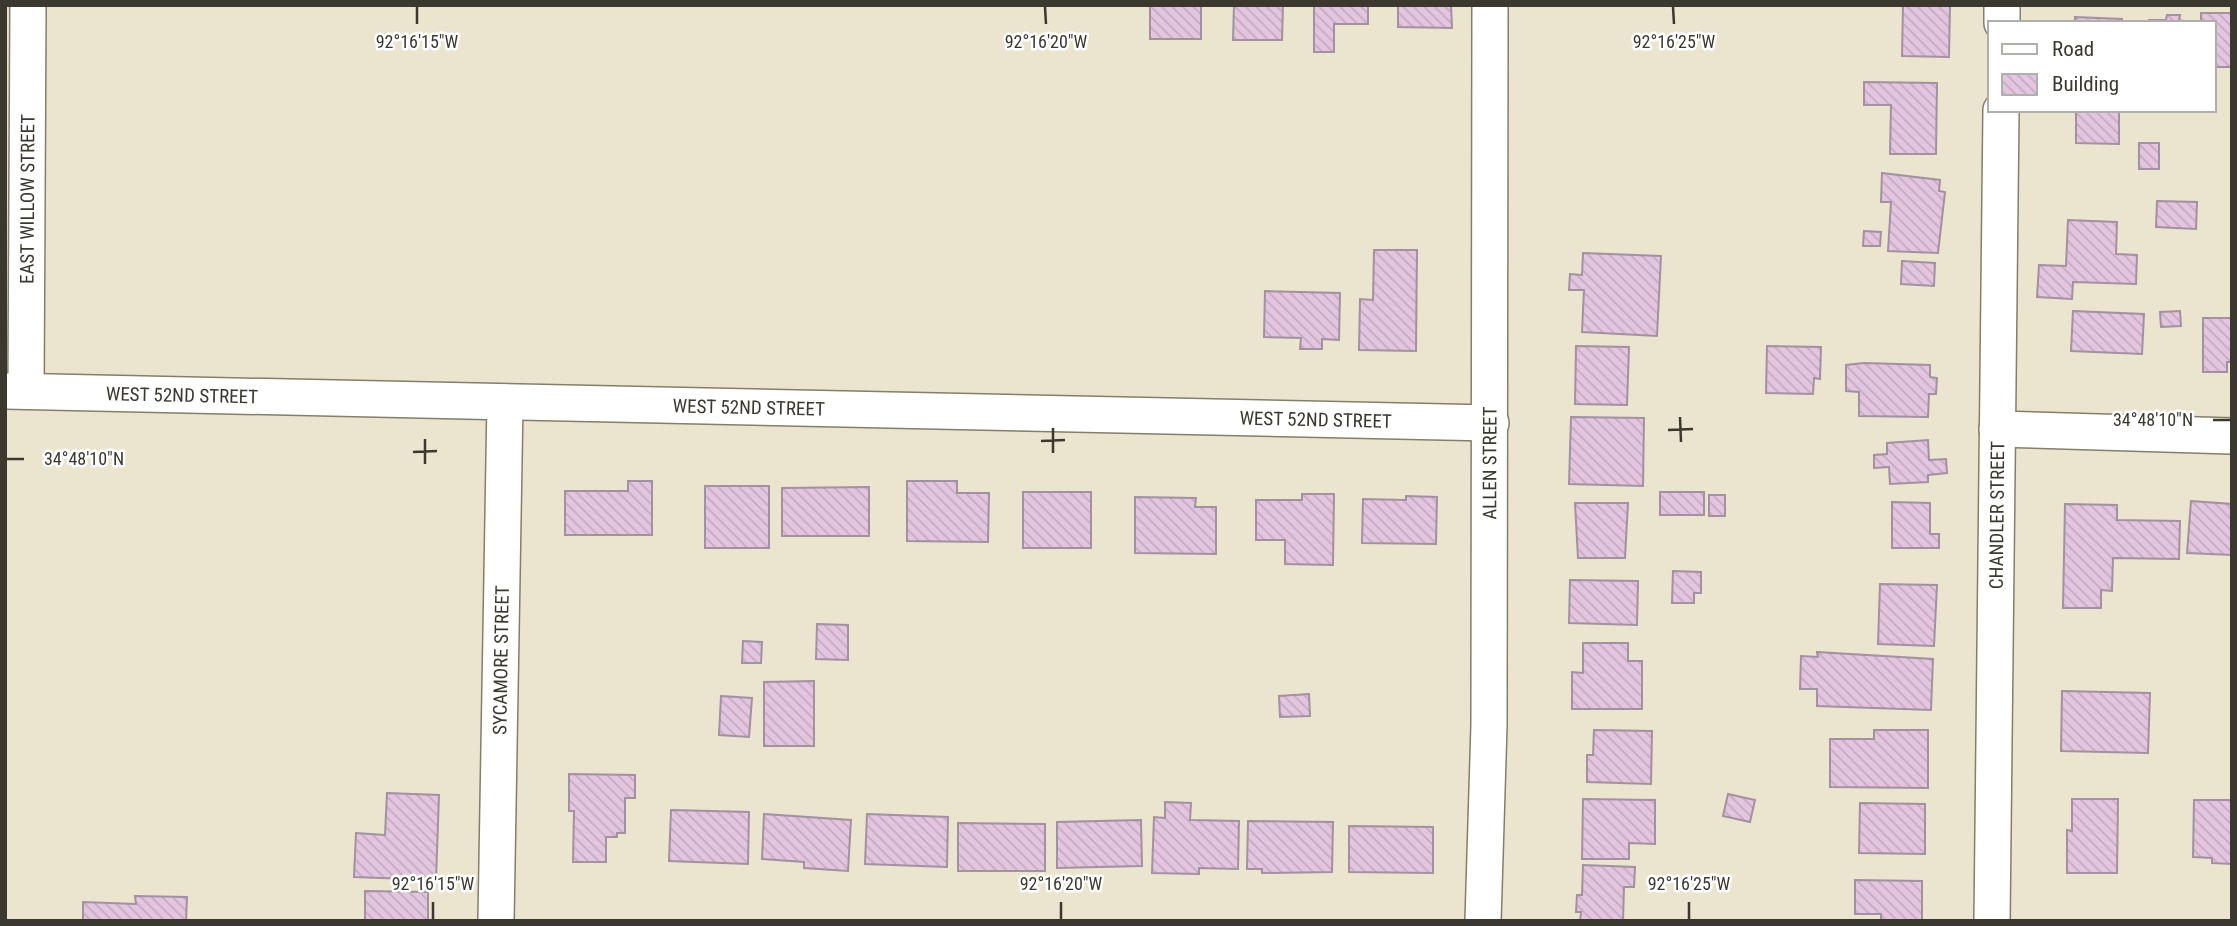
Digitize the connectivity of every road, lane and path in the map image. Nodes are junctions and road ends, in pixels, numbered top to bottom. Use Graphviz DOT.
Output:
graph roads {
  1 [pos="28,5"];
  2 [pos="1490,5"];
  3 [pos="2001,112"];
  4 [pos="15,391"];
  5 [pos="505,401"];
  6 [pos="1490,423"];
  7 [pos="1997,429"];
  8 [pos="2232,436"];
  9 [pos="496,921"];
  10 [pos="1483,921"];
  11 [pos="1992,921"];
  1 -- 4 [label="street, EAST WILLOW STREET"];
  2 -- 6 [label="street, ALLEN STREET"];
  3 -- 7 [label="street, CHANDLER STREET"];
  4 -- 5 [label="street, WEST 52ND STREET"];
  5 -- 6 [label="street, WEST 52ND STREET"];
  5 -- 9 [label="street, SYCAMORE STREET"];
  6 -- 10 [label="street, ALLEN STREET"];
  7 -- 8 [label="street"];
  7 -- 11 [label="street, CHANDLER STREET"];
}
